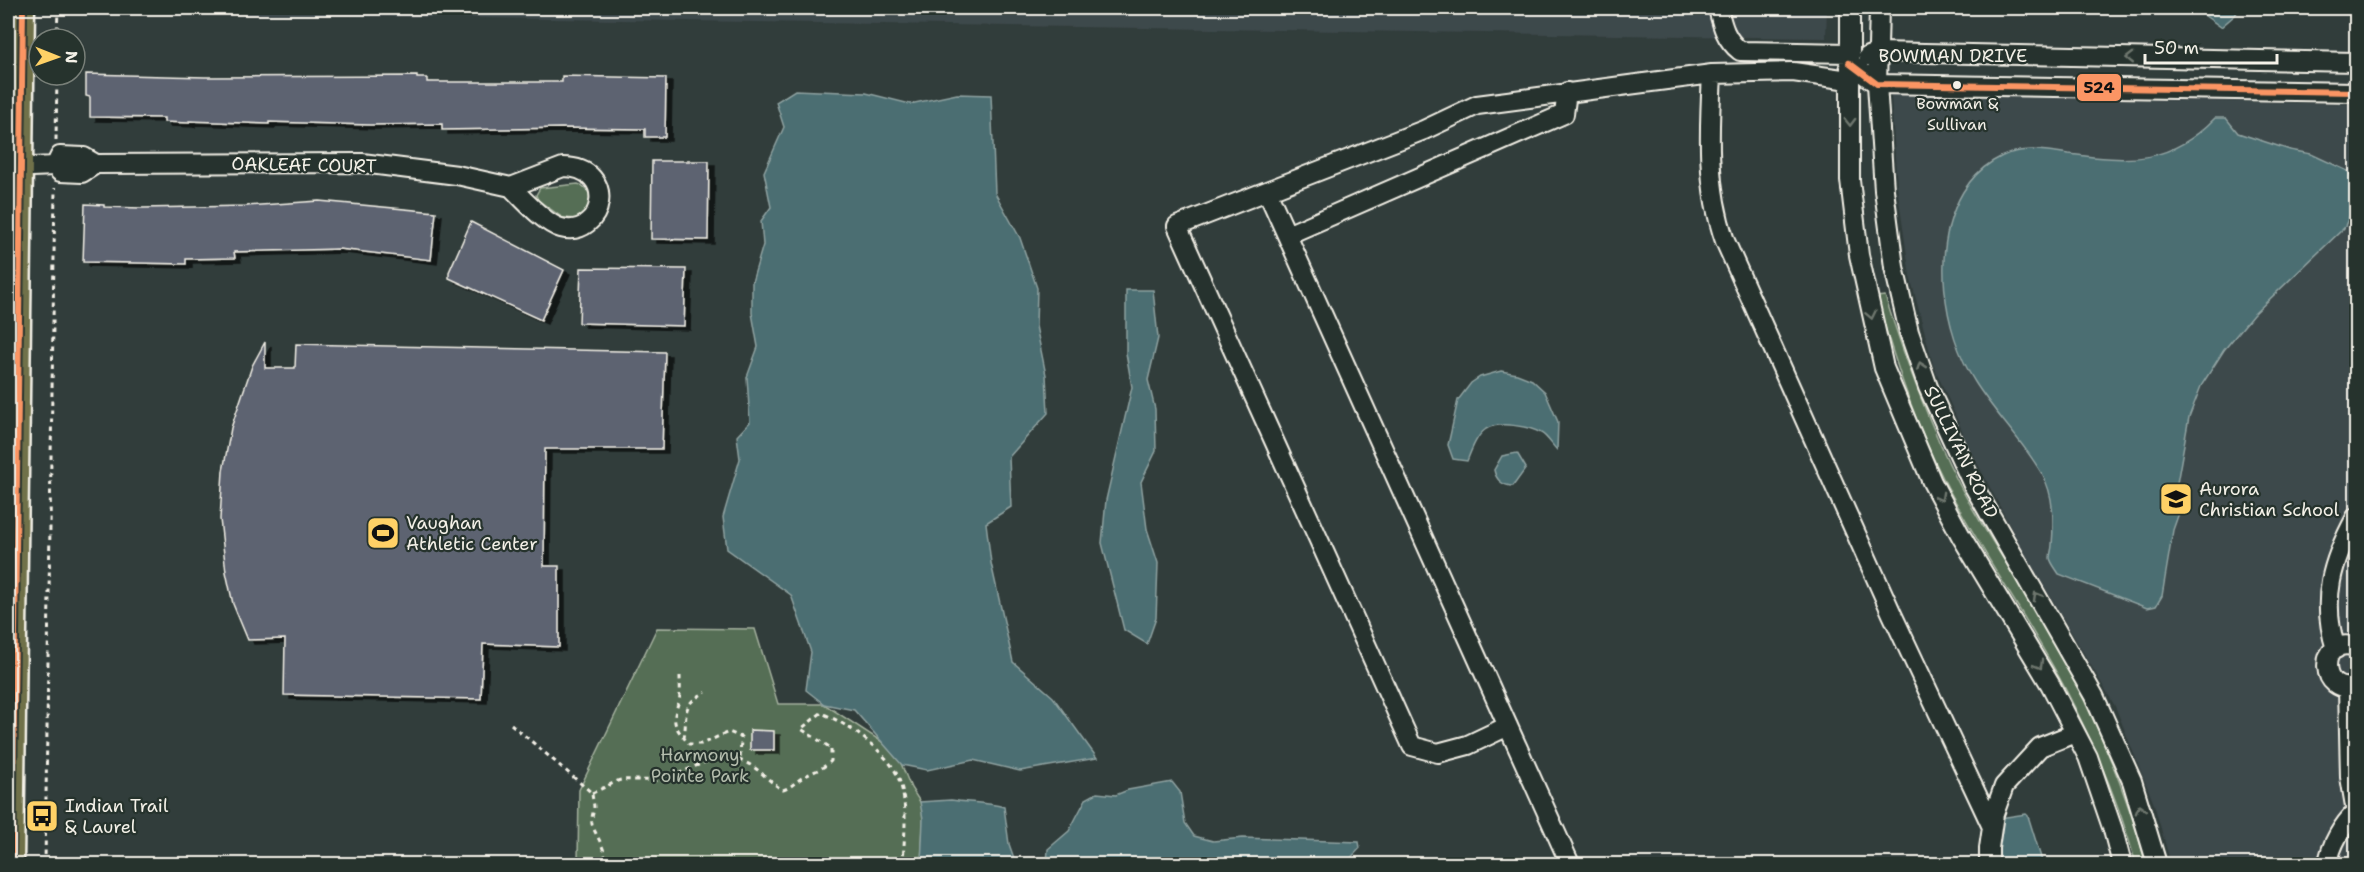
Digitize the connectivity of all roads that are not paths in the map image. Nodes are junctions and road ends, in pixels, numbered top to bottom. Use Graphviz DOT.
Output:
graph roads {
  1 [pos="23,8"];
  2 [pos="1718,8"];
  3 [pos="1850,8"];
  4 [pos="1879,8"];
  5 [pos="1740,51"];
  6 [pos="1878,52"];
  7 [pos="2356,62"];
  8 [pos="1849,65"];
  9 [pos="1739,73"];
  10 [pos="1712,74"];
  11 [pos="1877,84"];
  12 [pos="1567,92"];
  13 [pos="2356,92"];
  14 [pos="14,168"];
  15 [pos="511,188"];
  16 [pos="1267,191"];
  17 [pos="1287,235"];
  18 [pos="2356,517"];
  19 [pos="2356,647"];
  20 [pos="2336,649"];
  21 [pos="2352,686"];
  22 [pos="1508,726"];
  23 [pos="2075,733"];
  24 [pos="2356,812"];
  25 [pos="1992,827"];
  26 [pos="12,864"];
  27 [pos="1570,864"];
  28 [pos="1989,864"];
  29 [pos="2122,864"];
  30 [pos="2157,864"];
  31 [pos="2328,864"];
  1 -- 14 [label="main road"];
  2 -- 5 [label="street"];
  3 -- 8 [label="street, SULLIVAN ROAD"];
  4 -- 6 [label="street, SULLIVAN ROAD"];
  5 -- 8 [label="street"];
  5 -- 9 [label="street"];
  7 -- 6 [label="street, BOWMAN DRIVE, one-way"];
  6 -- 8 [label="street, BOWMAN DRIVE"];
  6 -- 11 [label="street, SULLIVAN ROAD"];
  8 -- 9 [label="street"];
  8 -- 11 [label="street, BOWMAN DRIVE"];
  8 -- 23 [label="street, SULLIVAN ROAD, one-way"];
  9 -- 10 [label="street"];
  10 -- 12 [label="street"];
  10 -- 25 [label="street"];
  11 -- 13 [label="street, BOWMAN DRIVE"];
  30 -- 11 [label="street, SULLIVAN ROAD, one-way"];
  12 -- 16 [label="street"];
  12 -- 17 [label="street"];
  14 -- 15 [label="street, OAKLEAF COURT"];
  14 -- 26 [label="main road"];
  15 -- 15 [label="street, OAKLEAF COURT"];
  16 -- 17 [label="street"];
  16 -- 22 [label="street"];
  17 -- 22 [label="street"];
  18 -- 20 [label="street"];
  19 -- 20 [label="street"];
  20 -- 21 [label="street"];
  21 -- 24 [label="street"];
  22 -- 27 [label="street"];
  23 -- 25 [label="street"];
  23 -- 29 [label="street, SULLIVAN ROAD"];
  24 -- 31 [label="street"];
  25 -- 28 [label="street"];
}
